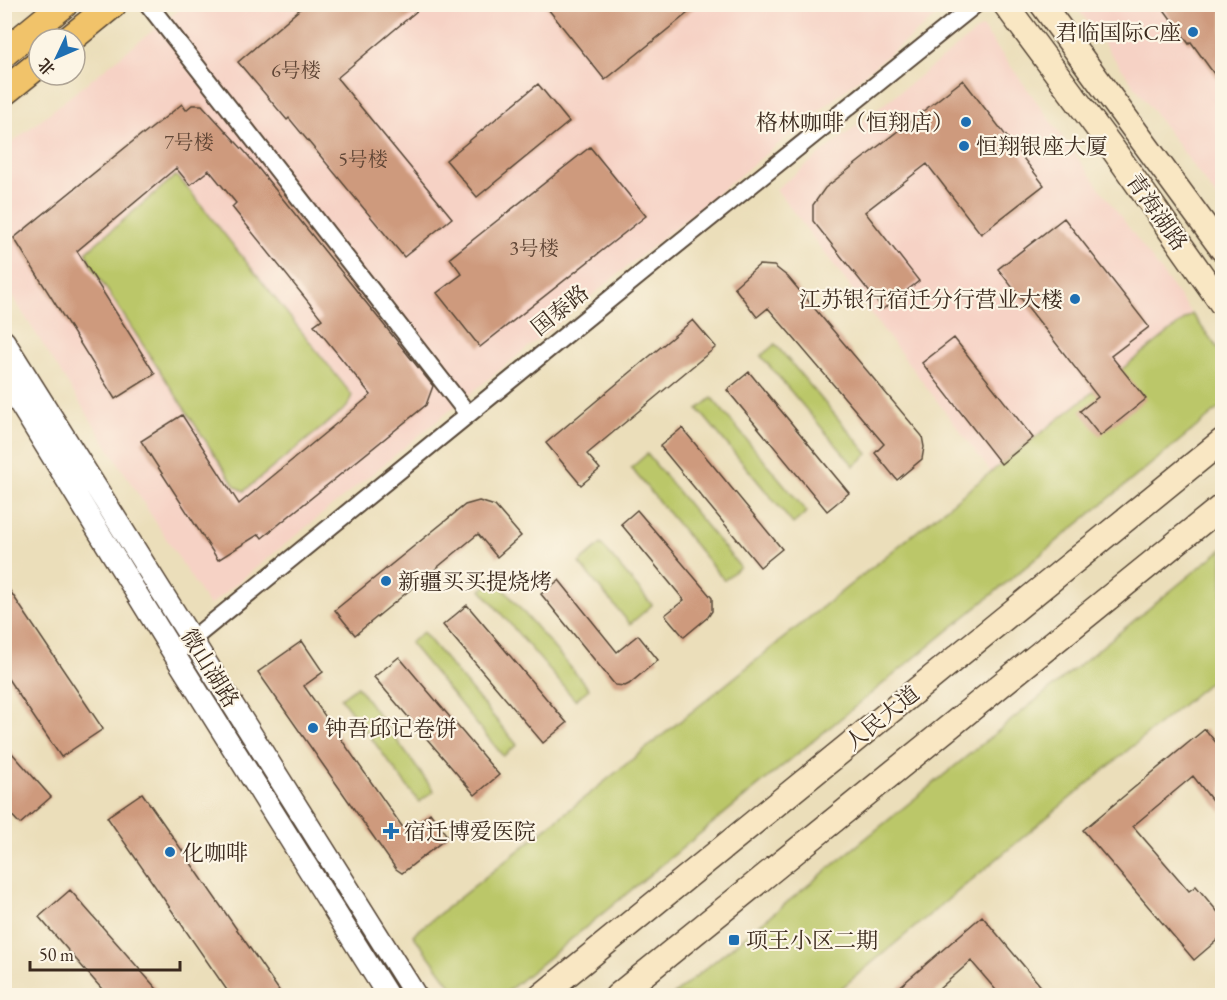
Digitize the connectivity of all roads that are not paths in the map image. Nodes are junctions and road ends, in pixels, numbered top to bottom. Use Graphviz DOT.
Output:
graph roads {
  1 [pos="113,4"];
  2 [pos="148,4"];
  3 [pos="976,4"];
  4 [pos="1005,4"];
  5 [pos="1042,4"];
  6 [pos="64,5"];
  7 [pos="85,27"];
  8 [pos="4,53"];
  9 [pos="27,74"];
  10 [pos="4,92"];
  11 [pos="1222,249"];
  12 [pos="1222,304"];
  13 [pos="4,341"];
  14 [pos="4,378"];
  15 [pos="468,414"];
  16 [pos="1222,441"];
  17 [pos="1222,506"];
  18 [pos="192,639"];
  19 [pos="174,654"];
  20 [pos="388,996"];
  21 [pos="416,996"];
  22 [pos="541,996"];
  23 [pos="617,996"];
  1 -- 7 [label="main road"];
  2 -- 15 [label="street"];
  3 -- 15 [label="street, 国泰路"];
  4 -- 12 [label="main road, 青海湖路"];
  5 -- 11 [label="main road, 青海湖路"];
  6 -- 8 [label="main road"];
  9 -- 10 [label="main road"];
  13 -- 18 [label="street, 微山湖路"];
  14 -- 19 [label="street, 微山湖路"];
  15 -- 18 [label="street, 国泰路"];
  16 -- 22 [label="main road, 人民大道"];
  17 -- 23 [label="main road"];
  18 -- 19 [label="street, 国泰路"];
  18 -- 21 [label="street, 微山湖路"];
  19 -- 20 [label="street, 微山湖路"];
}
